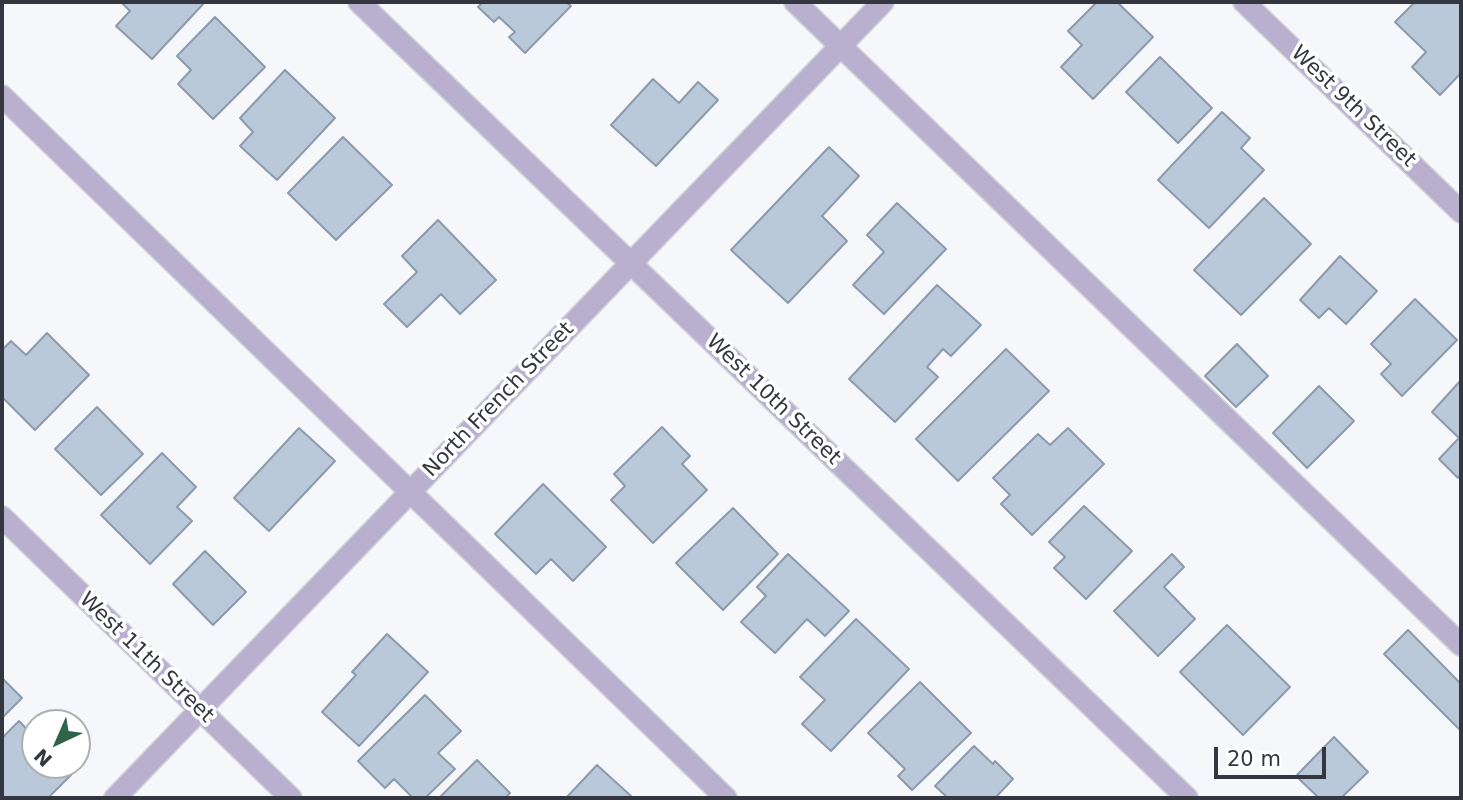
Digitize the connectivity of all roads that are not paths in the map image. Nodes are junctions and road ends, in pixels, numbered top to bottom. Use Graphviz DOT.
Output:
graph roads {
  1 [pos="359,2"];
  2 [pos="795,2"];
  3 [pos="883,2"];
  4 [pos="1244,2"];
  5 [pos="841,46"];
  6 [pos="2,96"];
  7 [pos="1461,212"];
  8 [pos="631,264"];
  9 [pos="410,492"];
  10 [pos="2,517"];
  11 [pos="1461,645"];
  12 [pos="200,710"];
  13 [pos="116,798"];
  14 [pos="291,798"];
  15 [pos="726,798"];
  16 [pos="1187,798"];
  1 -- 8 [label="street, West 10th Street"];
  2 -- 5 [label="street"];
  3 -- 5 [label="street, North French Street"];
  4 -- 7 [label="street, West 9th Street"];
  5 -- 8 [label="street, North French Street"];
  5 -- 11 [label="street"];
  6 -- 9 [label="street"];
  8 -- 9 [label="street, North French Street"];
  8 -- 16 [label="street, West 10th Street"];
  9 -- 12 [label="street, North French Street"];
  9 -- 15 [label="street"];
  10 -- 12 [label="street, West 11th Street"];
  12 -- 13 [label="street, North French Street"];
  12 -- 14 [label="street, West 11th Street"];
}
